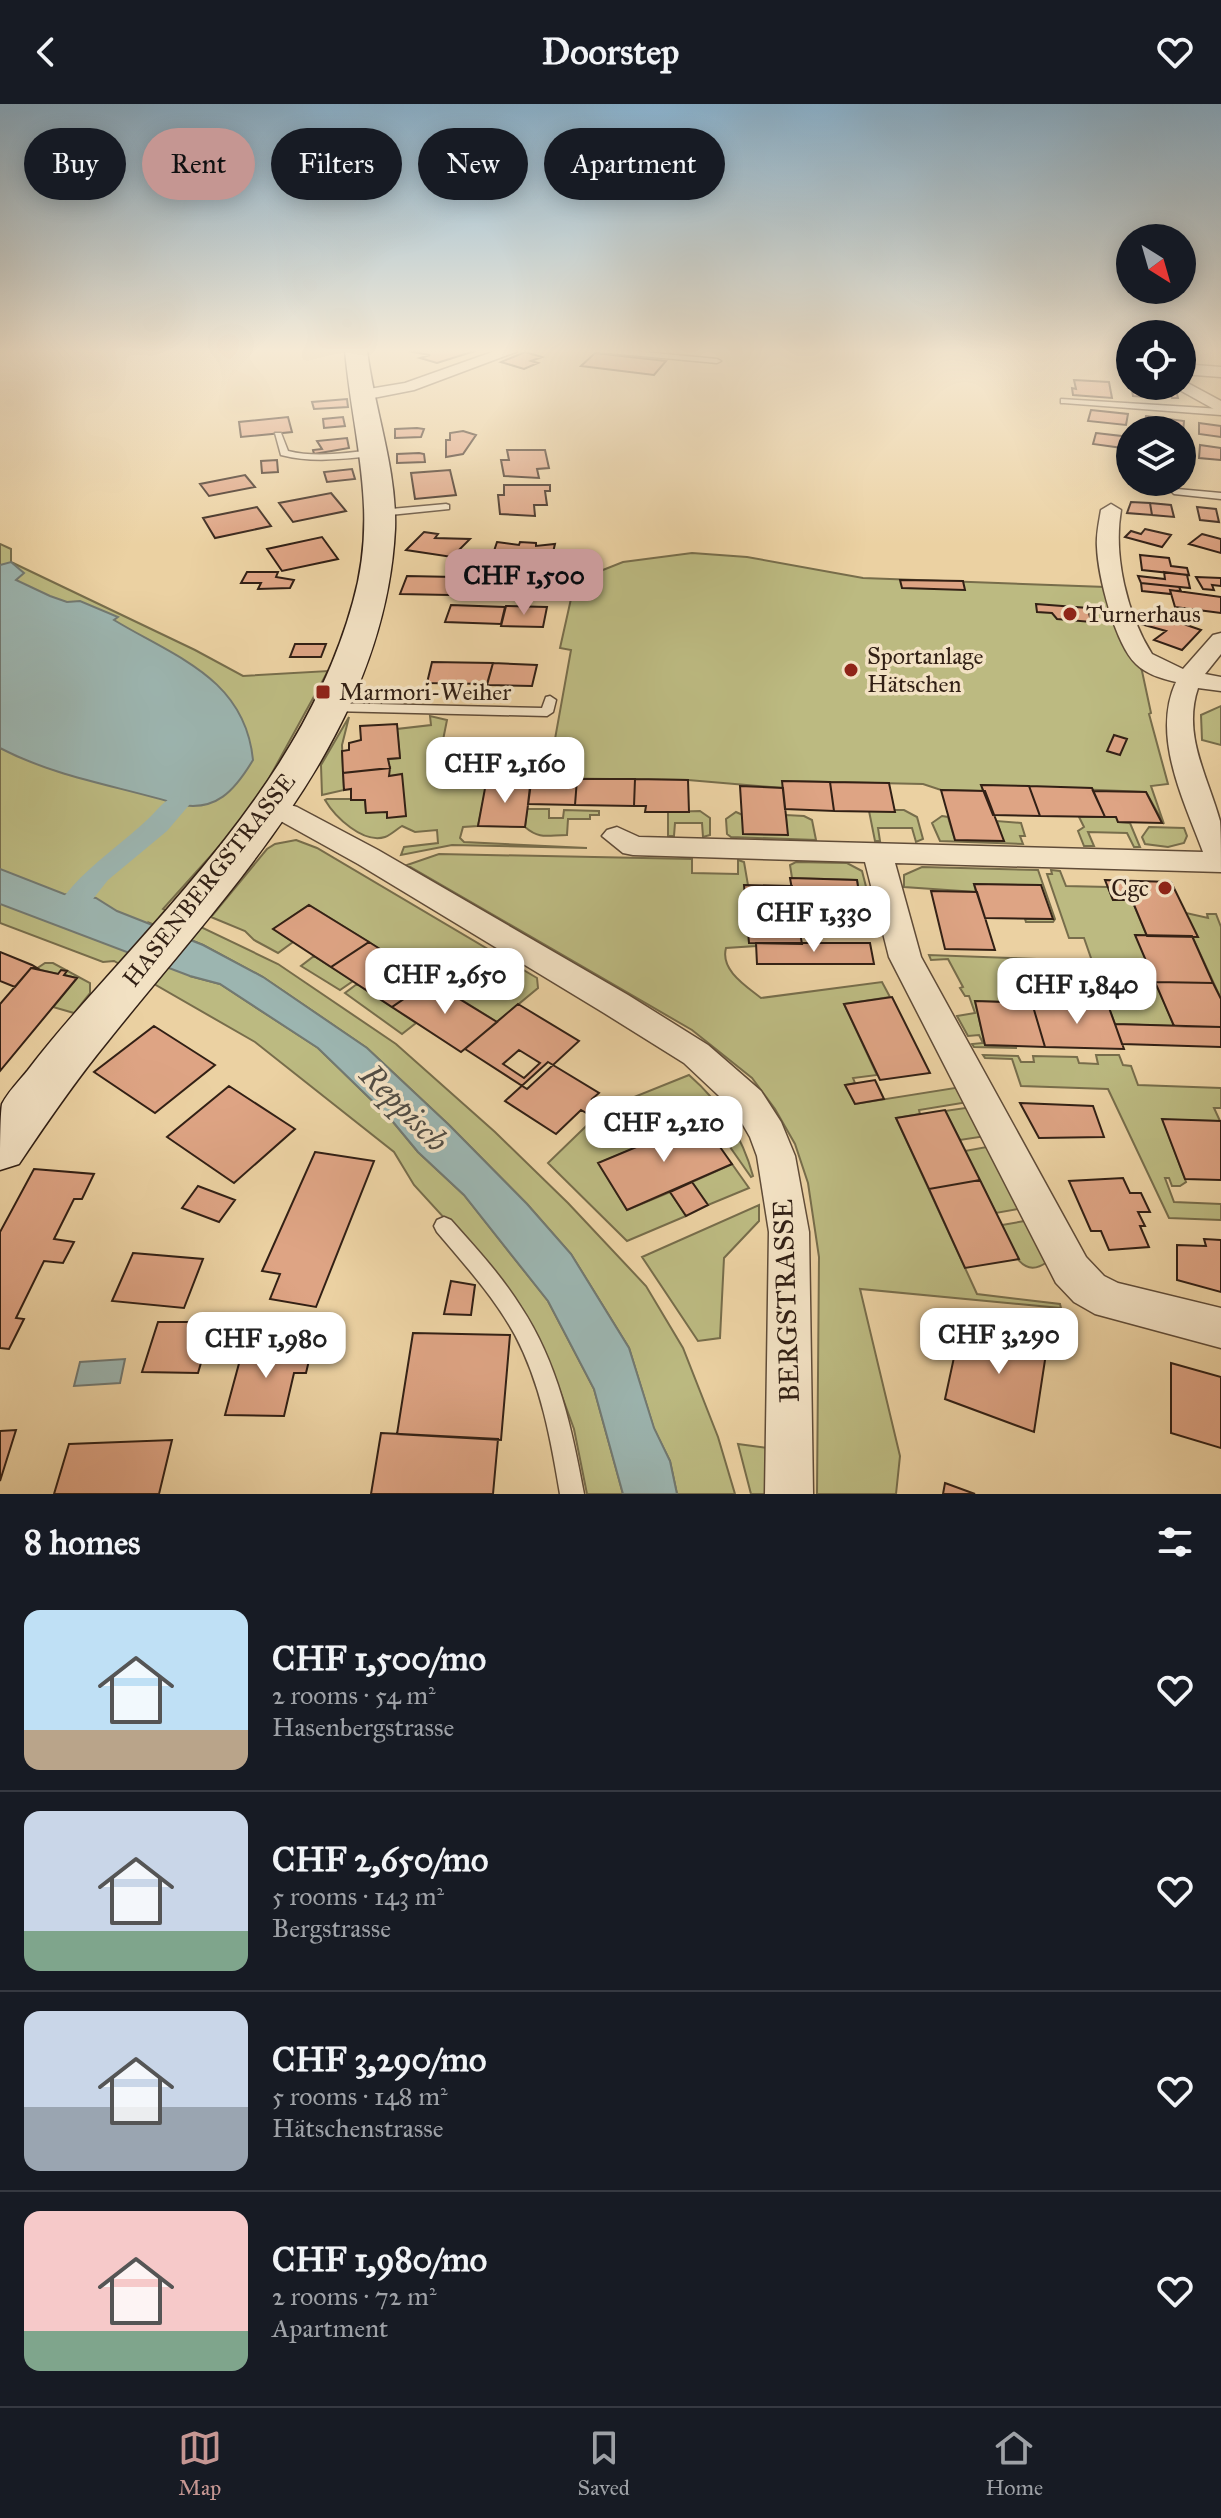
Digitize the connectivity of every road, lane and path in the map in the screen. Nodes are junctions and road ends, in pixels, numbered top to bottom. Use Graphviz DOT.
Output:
graph roads {
  1 [pos="366,415"];
  2 [pos="278,435"];
  3 [pos="373,453"];
  4 [pos="1196,494"];
  5 [pos="1221,496"];
  6 [pos="446,507"];
  7 [pos="1111,510"];
  8 [pos="380,513"];
  9 [pos="1221,640"];
  10 [pos="1190,679"];
  11 [pos="1221,684"];
  12 [pos="550,700"];
  13 [pos="331,707"];
  14 [pos="271,808"];
  15 [pos="617,836"];
  16 [pos="878,854"];
  17 [pos="1221,862"];
  18 [pos="0,1148"];
  19 [pos="444,1226"];
  20 [pos="1221,1328"];
  21 [pos="572,1494"];
  22 [pos="789,1494"];
  1 -- 3 [label="street, HASENBERGSTRASSE"];
  2 -- 3 [label="lane"];
  3 -- 8 [label="street, HASENBERGSTRASSE"];
  4 -- 5 [label="lane"];
  6 -- 8 [label="lane"];
  7 -- 10 [label="street"];
  8 -- 13 [label="street, HASENBERGSTRASSE"];
  9 -- 10 [label="street"];
  10 -- 11 [label="street"];
  10 -- 17 [label="street"];
  12 -- 13 [label="lane"];
  13 -- 14 [label="street, HASENBERGSTRASSE"];
  14 -- 18 [label="street, HASENBERGSTRASSE"];
  14 -- 22 [label="street, BERGSTRASSE"];
  15 -- 16 [label="street"];
  16 -- 17 [label="street"];
  16 -- 20 [label="street"];
  19 -- 21 [label="lane"];
}
